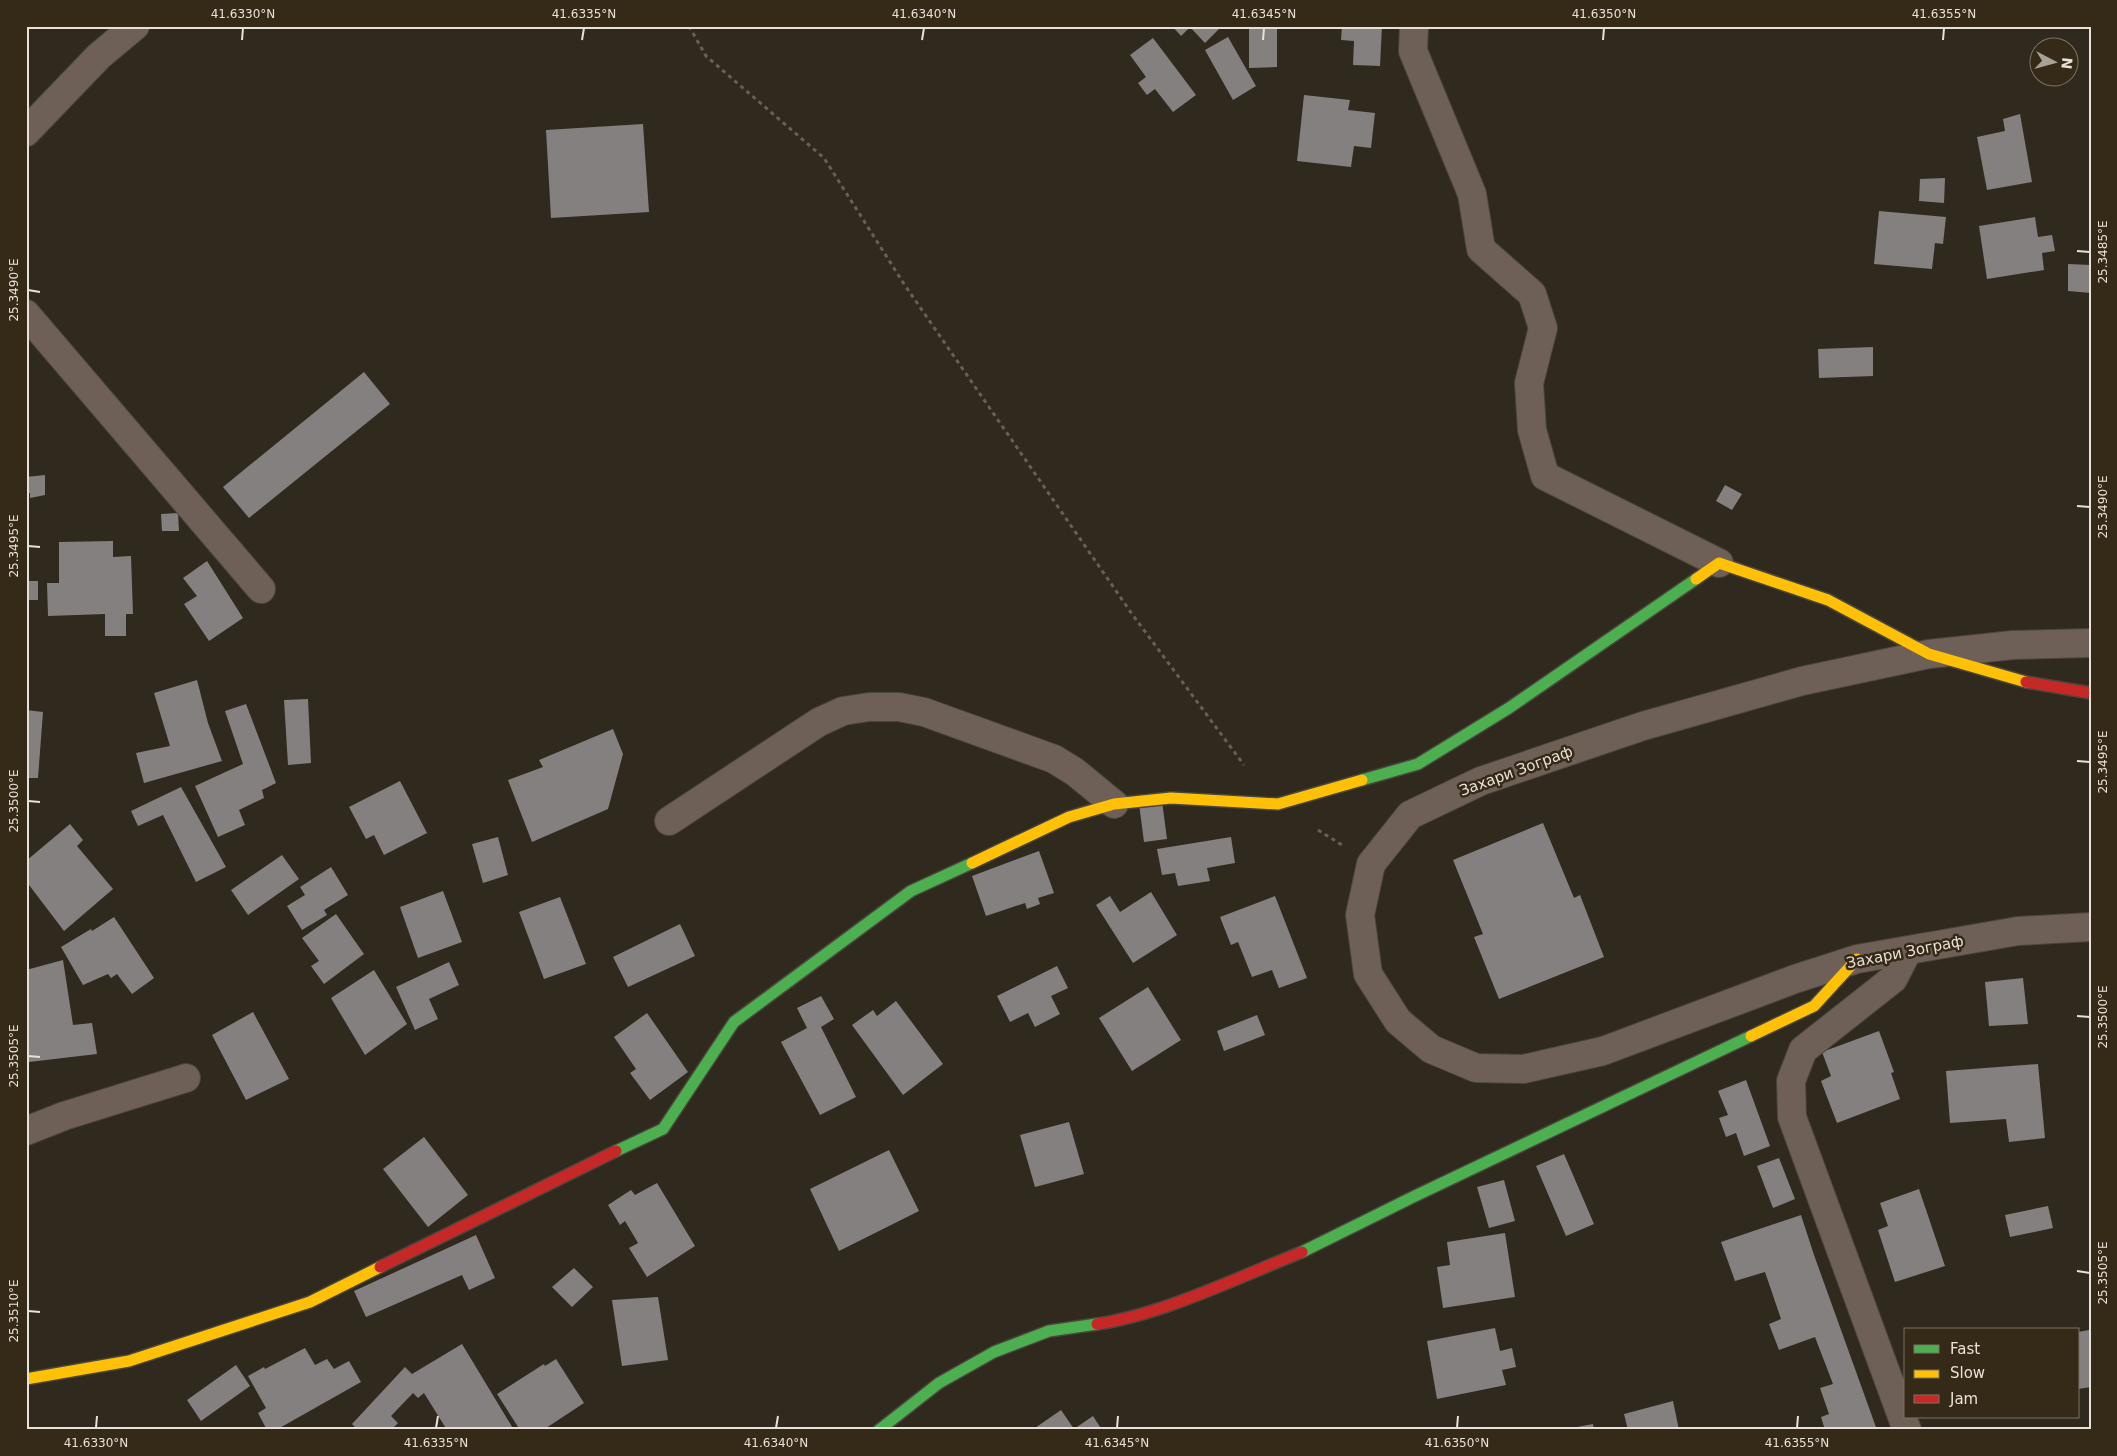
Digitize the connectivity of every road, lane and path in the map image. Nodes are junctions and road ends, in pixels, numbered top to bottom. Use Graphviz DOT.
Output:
graph roads {
  1 [pos="135,26"];
  2 [pos="689,26"];
  3 [pos="1414,26"];
  4 [pos="26,132"];
  5 [pos="26,314"];
  6 [pos="1719,563"];
  7 [pos="261,588"];
  8 [pos="2091,643"];
  9 [pos="1930,654"];
  10 [pos="2091,693"];
  11 [pos="1114,804"];
  12 [pos="1278,804"];
  13 [pos="669,821"];
  14 [pos="1371,864"];
  15 [pos="2091,927"];
  16 [pos="1908,950"];
  17 [pos="1856,959"];
  18 [pos="186,1078"];
  19 [pos="26,1131"];
  20 [pos="26,1379"];
  21 [pos="879,1430"];
  22 [pos="1907,1430"];
  1 -- 4 [label="street"];
  2 -- 12 [label="path"];
  3 -- 6 [label="street"];
  5 -- 7 [label="street"];
  6 -- 9 [label="street"];
  6 -- 12 [label="street"];
  8 -- 9 [label="street, Захари Зограф"];
  9 -- 10 [label="street"];
  9 -- 14 [label="street, Захари Зограф"];
  11 -- 12 [label="street"];
  11 -- 13 [label="street"];
  11 -- 20 [label="street"];
  12 -- 14 [label="path"];
  14 -- 17 [label="street, Захари Зограф"];
  15 -- 16 [label="street, Захари Зограф"];
  16 -- 17 [label="street, Захари Зограф"];
  16 -- 22 [label="street"];
  17 -- 21 [label="street"];
  18 -- 19 [label="street"];
}
